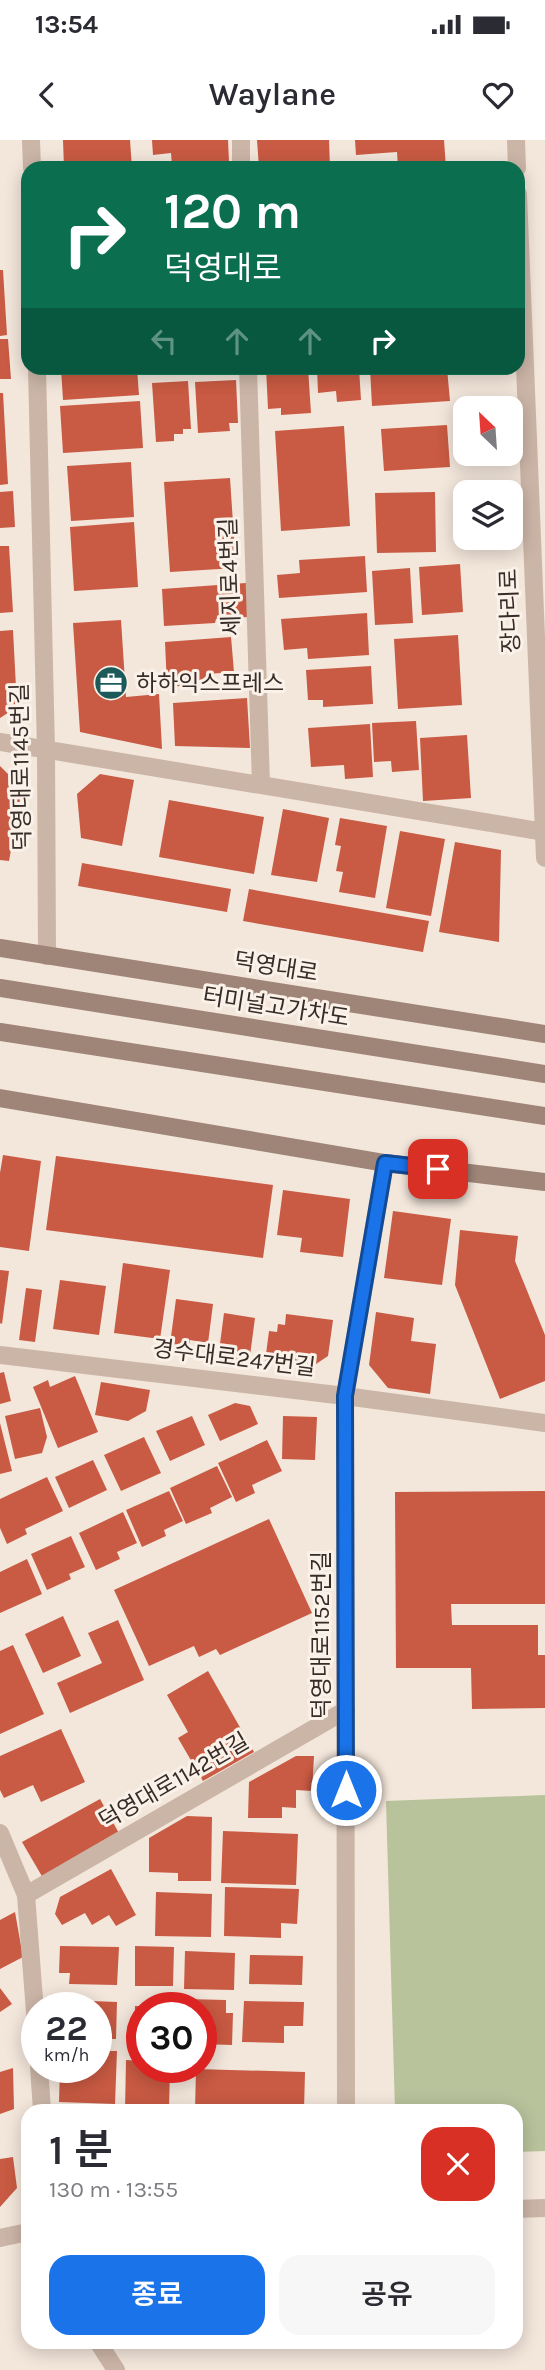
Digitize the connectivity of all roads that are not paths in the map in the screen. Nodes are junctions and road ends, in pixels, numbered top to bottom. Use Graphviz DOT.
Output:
graph roads {
  1 [pos="31,140"];
  2 [pos="241,140"];
  3 [pos="516,140"];
  4 [pos="32,161"];
  5 [pos="242,161"];
  6 [pos="517,161"];
  7 [pos="525,366"];
  8 [pos="37,375"];
  9 [pos="248,375"];
  10 [pos="0,742"];
  11 [pos="46,750"];
  12 [pos="261,785"];
  13 [pos="544,832"];
  14 [pos="545,858"];
  15 [pos="0,948"];
  16 [pos="47,956"];
  17 [pos="0,988"];
  18 [pos="0,1032"];
  19 [pos="545,1034"];
  20 [pos="545,1074"];
  21 [pos="0,1098"];
  22 [pos="545,1116"];
  23 [pos="385,1163"];
  24 [pos="545,1182"];
  25 [pos="0,1354"];
  26 [pos="345,1396"];
  27 [pos="545,1423"];
  28 [pos="346,1710"];
  29 [pos="0,1833"];
  30 [pos="26,1895"];
  31 [pos="33,1992"];
  32 [pos="40,2083"];
  33 [pos="42,2104"];
  34 [pos="346,2104"];
  35 [pos="545,2208"];
  36 [pos="523,2209"];
  37 [pos="21,2234"];
  38 [pos="0,2238"];
  39 [pos="103,2349"];
  40 [pos="116,2370"];
  1 -- 4 [label="street"];
  2 -- 5 [label="street"];
  3 -- 6 [label="street"];
  7 -- 13 [label="street, 장다리로"];
  8 -- 11 [label="street, 덕영대로1145번길"];
  9 -- 12 [label="street, 세지로4번길"];
  10 -- 11 [label="street"];
  11 -- 12 [label="street"];
  11 -- 16 [label="street, 덕영대로1145번길"];
  12 -- 13 [label="street"];
  13 -- 14 [label="street, 장다리로"];
  15 -- 16 [label="main road, 덕영대로"];
  16 -- 19 [label="main road, 덕영대로"];
  17 -- 20 [label="main road, 터미널고가차도"];
  18 -- 22 [label="main road"];
  21 -- 23 [label="main road"];
  23 -- 24 [label="main road"];
  23 -- 26 [label="street, 덕영대로1152번길"];
  25 -- 26 [label="street, 경수대로247번길"];
  26 -- 27 [label="street, 경수대로247번길"];
  26 -- 28 [label="street, 덕영대로1152번길"];
  28 -- 30 [label="street, 덕영대로1142번길"];
  28 -- 34 [label="street, 덕영대로1152번길"];
  29 -- 30 [label="street"];
  30 -- 31 [label="street"];
  32 -- 33 [label="street"];
  35 -- 36 [label="street"];
  37 -- 38 [label="street"];
  39 -- 40 [label="street"];
}
